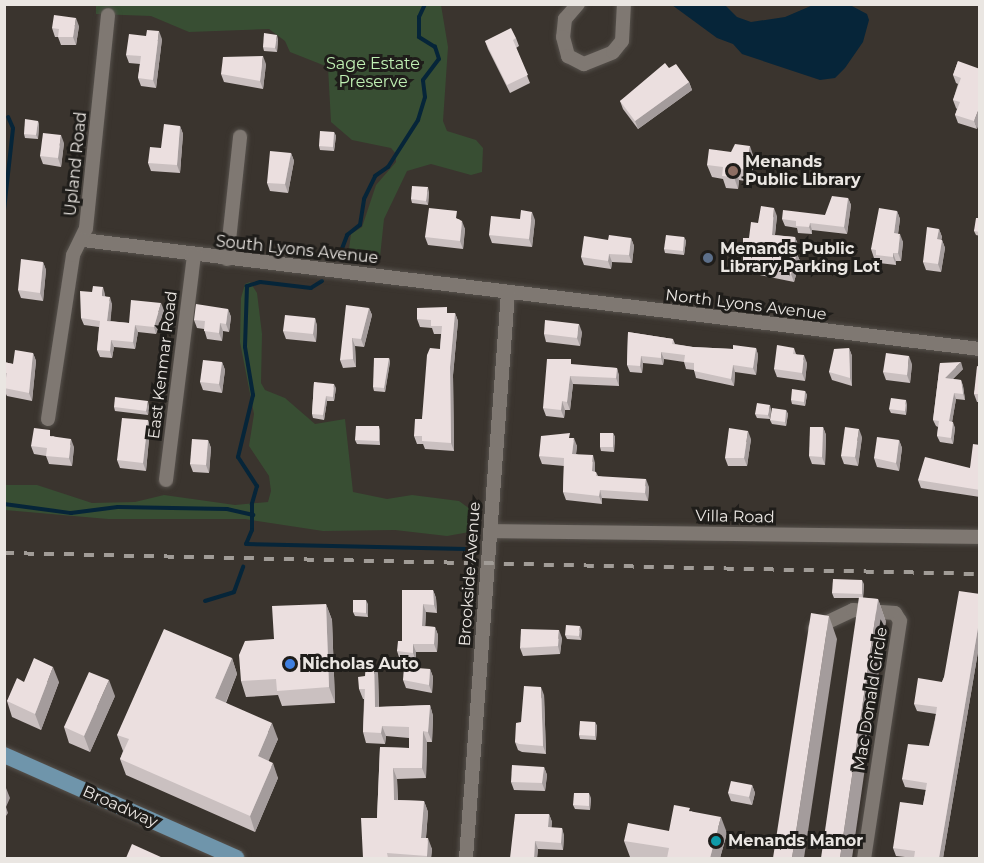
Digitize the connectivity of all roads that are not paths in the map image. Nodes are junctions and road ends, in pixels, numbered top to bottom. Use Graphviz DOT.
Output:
graph roads {
  1 [pos="578,4"];
  2 [pos="624,4"];
  3 [pos="108,15"];
  4 [pos="240,137"];
  5 [pos="83,240"];
  6 [pos="194,255"];
  7 [pos="227,259"];
  8 [pos="508,293"];
  9 [pos="980,349"];
  10 [pos="48,419"];
  11 [pos="166,480"];
  12 [pos="490,531"];
  13 [pos="980,537"];
  14 [pos="807,646"];
  15 [pos="4,755"];
  16 [pos="236,858"];
  17 [pos="466,858"];
  18 [pos="864,858"];
  1 -- 2 [label="street"];
  3 -- 5 [label="street, Upland Road"];
  4 -- 7 [label="street"];
  5 -- 6 [label="street, South Lyons Avenue"];
  5 -- 10 [label="street, Upland Road"];
  6 -- 7 [label="street, South Lyons Avenue"];
  6 -- 11 [label="street, East Kenmar Road"];
  7 -- 8 [label="street, South Lyons Avenue"];
  8 -- 9 [label="street, North Lyons Avenue"];
  8 -- 12 [label="street, Brookside Avenue"];
  12 -- 13 [label="street, Villa Road"];
  12 -- 17 [label="street, Brookside Avenue"];
  14 -- 18 [label="street, Mac Donald Circle"];
  15 -- 16 [label="main road, Broadway"];
}
